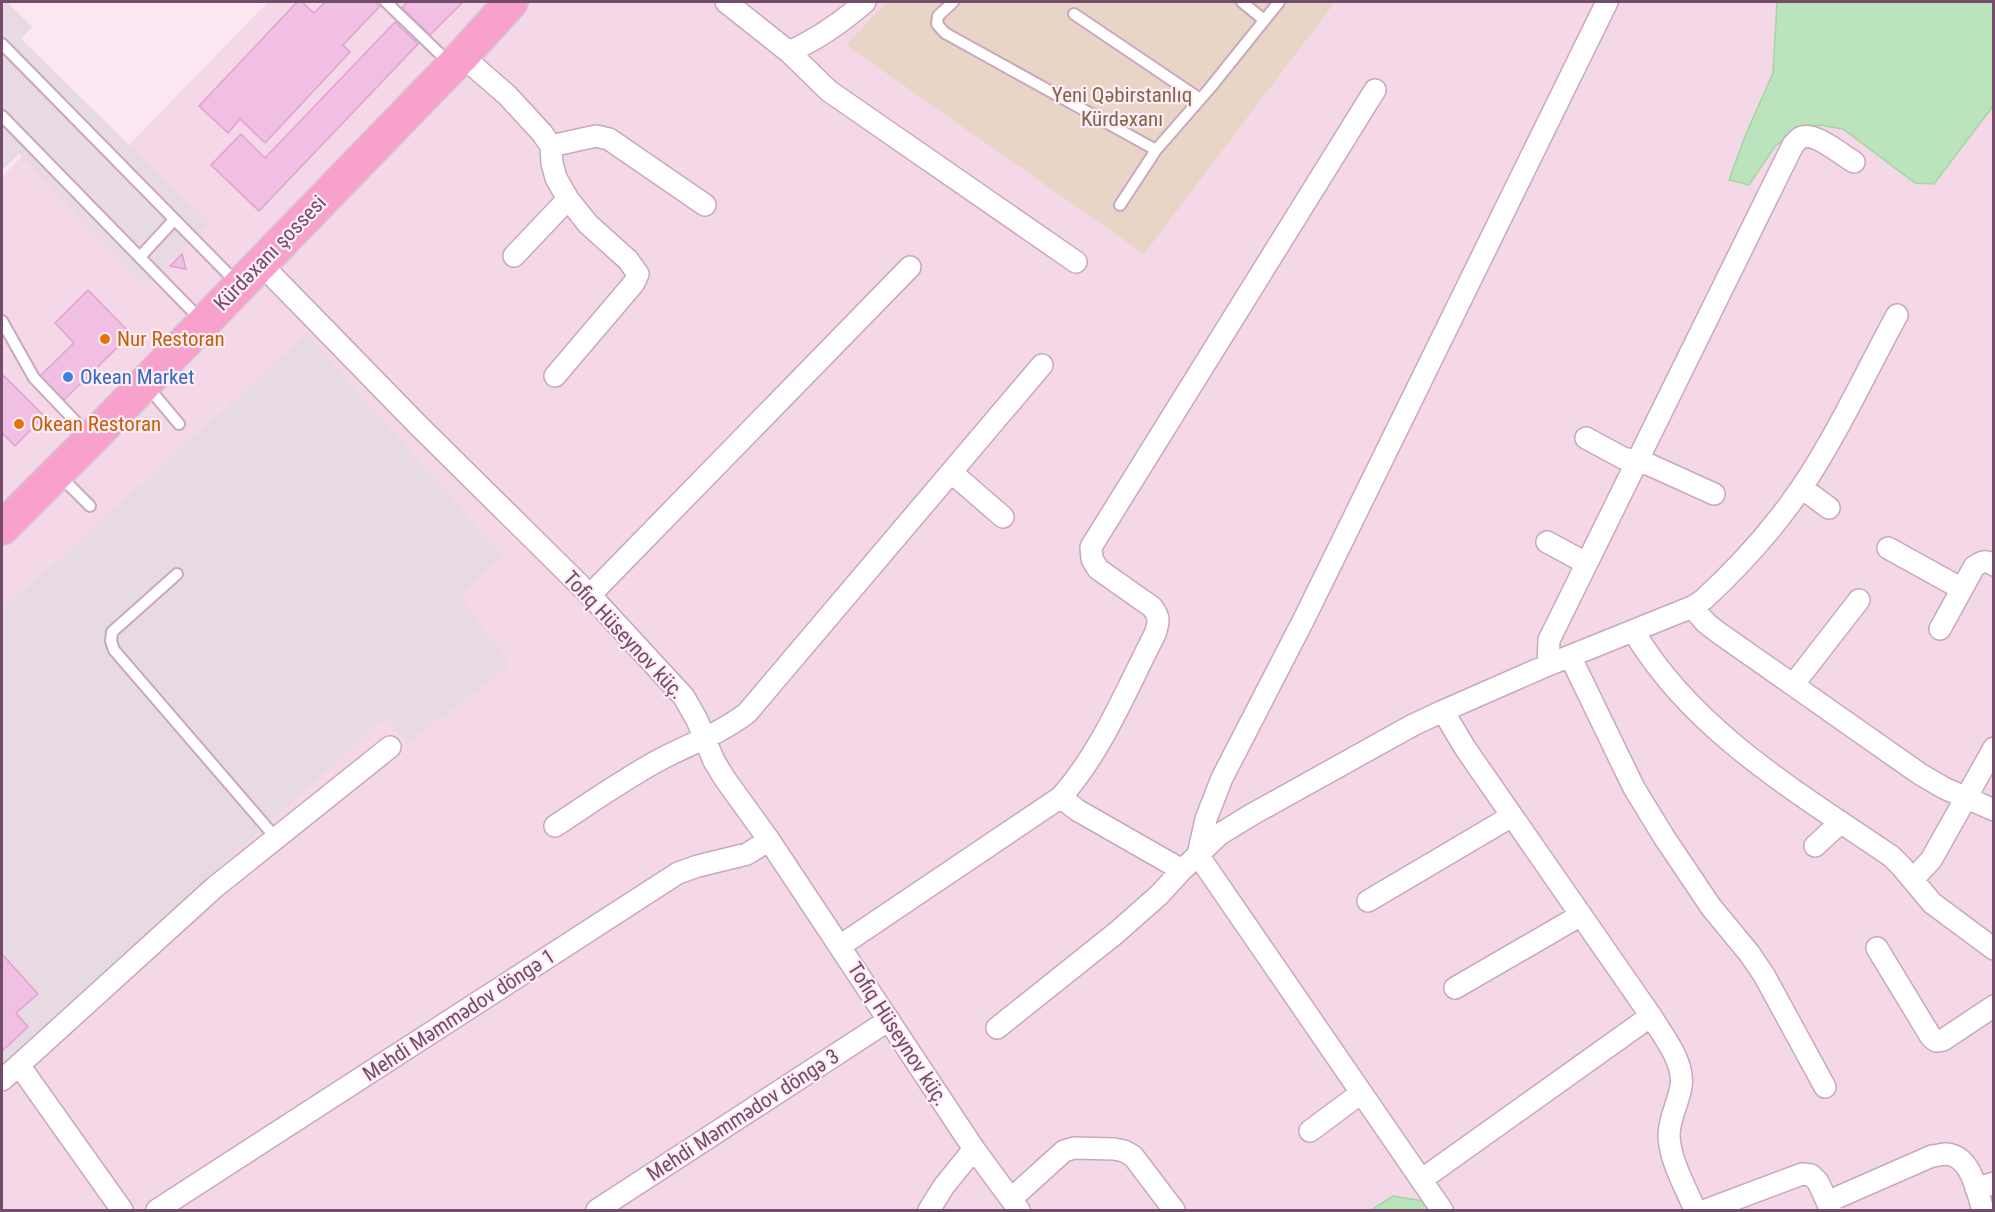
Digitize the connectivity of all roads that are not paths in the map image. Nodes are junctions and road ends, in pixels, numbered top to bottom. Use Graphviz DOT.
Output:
graph roads {
  1 [pos="386,2"];
  2 [pos="486,2"];
  3 [pos="511,2"];
  4 [pos="726,2"];
  5 [pos="866,2"];
  6 [pos="953,2"];
  7 [pos="1242,2"];
  8 [pos="1279,2"];
  9 [pos="1607,2"];
  10 [pos="1074,14"];
  11 [pos="1264,20"];
  12 [pos="2,45"];
  13 [pos="789,52"];
  14 [pos="450,55"];
  15 [pos="1375,90"];
  16 [pos="1200,99"];
  17 [pos="2,116"];
  18 [pos="551,146"];
  19 [pos="1156,150"];
  20 [pos="1854,162"];
  21 [pos="568,199"];
  22 [pos="705,205"];
  23 [pos="1120,205"];
  24 [pos="174,220"];
  25 [pos="514,256"];
  26 [pos="140,257"];
  27 [pos="1076,262"];
  28 [pos="910,267"];
  29 [pos="242,274"];
  30 [pos="197,315"];
  31 [pos="1897,315"];
  32 [pos="2,321"];
  33 [pos="1042,364"];
  34 [pos="555,376"];
  35 [pos="144,383"];
  36 [pos="76,423"];
  37 [pos="179,424"];
  38 [pos="1586,438"];
  39 [pos="1636,461"];
  40 [pos="951,472"];
  41 [pos="57,473"];
  42 [pos="1802,488"];
  43 [pos="1714,494"];
  44 [pos="2,498"];
  45 [pos="90,506"];
  46 [pos="1829,508"];
  47 [pos="1003,517"];
  48 [pos="2,528"];
  49 [pos="1547,542"];
  50 [pos="1888,548"];
  51 [pos="1586,562"];
  52 [pos="1994,566"];
  53 [pos="177,574"];
  54 [pos="1962,590"];
  55 [pos="590,595"];
  56 [pos="1859,600"];
  57 [pos="1692,607"];
  58 [pos="1940,629"];
  59 [pos="1634,632"];
  60 [pos="1569,656"];
  61 [pos="1548,665"];
  62 [pos="1793,685"];
  63 [pos="1443,711"];
  64 [pos="704,737"];
  65 [pos="390,747"];
  66 [pos="1994,748"];
  67 [pos="1062,797"];
  68 [pos="1966,798"];
  69 [pos="1994,810"];
  70 [pos="1512,816"];
  71 [pos="1841,822"];
  72 [pos="555,826"];
  73 [pos="276,838"];
  74 [pos="769,840"];
  75 [pos="1815,846"];
  76 [pos="1198,855"];
  77 [pos="1182,870"];
  78 [pos="1913,879"];
  79 [pos="1368,902"];
  80 [pos="1581,915"];
  81 [pos="840,946"];
  82 [pos="1877,948"];
  83 [pos="1994,949"];
  84 [pos="1455,988"];
  85 [pos="1994,1006"];
  86 [pos="1651,1016"];
  87 [pos="889,1020"];
  88 [pos="997,1028"];
  89 [pos="19,1065"];
  90 [pos="2,1080"];
  91 [pos="1825,1087"];
  92 [pos="1361,1093"];
  93 [pos="1310,1131"];
  94 [pos="974,1149"];
  95 [pos="1421,1180"];
  96 [pos="1985,1186"];
  97 [pos="1015,1205"];
  98 [pos="1829,1206"];
  99 [pos="122,1210"];
  100 [pos="157,1210"];
  101 [pos="597,1210"];
  102 [pos="928,1210"];
  103 [pos="1173,1210"];
  104 [pos="1442,1210"];
  105 [pos="1695,1210"];
  106 [pos="1706,1210"];
  107 [pos="1983,1210"];
  1 -- 14 [label="lane"];
  2 -- 14 [label="main road, Kürdəxanı şossesi"];
  3 -- 14 [label="main road, Kürdəxanı şossesi"];
  4 -- 13 [label="street"];
  5 -- 13 [label="street"];
  6 -- 19 [label="lane"];
  7 -- 11 [label="lane"];
  8 -- 11 [label="lane"];
  9 -- 76 [label="street"];
  10 -- 16 [label="lane"];
  11 -- 16 [label="lane"];
  12 -- 24 [label="lane"];
  13 -- 27 [label="street"];
  14 -- 18 [label="street"];
  14 -- 29 [label="main road, Kürdəxanı şossesi"];
  15 -- 67 [label="street"];
  16 -- 19 [label="lane"];
  17 -- 26 [label="lane"];
  18 -- 21 [label="street"];
  18 -- 22 [label="street"];
  19 -- 23 [label="lane"];
  20 -- 39 [label="street"];
  21 -- 25 [label="street"];
  21 -- 34 [label="street"];
  24 -- 26 [label="lane"];
  24 -- 29 [label="lane"];
  26 -- 30 [label="lane"];
  28 -- 55 [label="street"];
  29 -- 30 [label="main road, Kürdəxanı şossesi"];
  29 -- 55 [label="street, Tofiq Hüseynov küç."];
  30 -- 35 [label="main road, Kürdəxanı şossesi"];
  30 -- 36 [label="main road, Kürdəxanı şossesi"];
  31 -- 42 [label="street"];
  32 -- 36 [label="lane"];
  33 -- 40 [label="street"];
  35 -- 37 [label="lane"];
  35 -- 41 [label="main road, Kürdəxanı şossesi"];
  36 -- 44 [label="main road, Kürdəxanı şossesi"];
  38 -- 39 [label="street"];
  39 -- 43 [label="street"];
  39 -- 51 [label="street"];
  40 -- 47 [label="street"];
  40 -- 64 [label="street"];
  41 -- 45 [label="lane"];
  41 -- 48 [label="main road, Kürdəxanı şossesi"];
  42 -- 46 [label="street"];
  42 -- 57 [label="street"];
  49 -- 51 [label="street"];
  50 -- 54 [label="street"];
  51 -- 61 [label="street"];
  52 -- 54 [label="street"];
  53 -- 73 [label="lane"];
  54 -- 58 [label="street"];
  55 -- 64 [label="street, Tofiq Hüseynov küç."];
  56 -- 62 [label="street"];
  57 -- 59 [label="street"];
  57 -- 62 [label="street"];
  59 -- 60 [label="street"];
  59 -- 71 [label="street"];
  60 -- 61 [label="street"];
  60 -- 91 [label="street"];
  61 -- 63 [label="street"];
  62 -- 68 [label="street"];
  63 -- 70 [label="street"];
  63 -- 76 [label="street"];
  64 -- 72 [label="street"];
  64 -- 74 [label="street, Tofiq Hüseynov küç."];
  65 -- 73 [label="street"];
  66 -- 68 [label="street"];
  67 -- 77 [label="street"];
  67 -- 81 [label="street"];
  68 -- 69 [label="street"];
  68 -- 78 [label="street"];
  70 -- 79 [label="street"];
  70 -- 80 [label="street"];
  71 -- 75 [label="street"];
  71 -- 78 [label="street"];
  73 -- 89 [label="street"];
  74 -- 81 [label="street, Tofiq Hüseynov küç."];
  74 -- 100 [label="street, Mehdi Məmmədov döngə 1"];
  76 -- 77 [label="street"];
  76 -- 92 [label="street"];
  77 -- 88 [label="street"];
  78 -- 83 [label="street"];
  80 -- 84 [label="street"];
  80 -- 86 [label="street"];
  81 -- 87 [label="street, Tofiq Hüseynov küç."];
  82 -- 85 [label="street"];
  86 -- 95 [label="street"];
  86 -- 105 [label="street"];
  87 -- 94 [label="street, Tofiq Hüseynov küç."];
  87 -- 101 [label="street, Mehdi Məmmədov döngə 3"];
  89 -- 90 [label="street"];
  89 -- 99 [label="street"];
  92 -- 93 [label="street"];
  92 -- 95 [label="street"];
  94 -- 97 [label="street, Tofiq Hüseynov küç."];
  94 -- 102 [label="street"];
  95 -- 104 [label="street"];
  96 -- 98 [label="street"];
  96 -- 107 [label="street"];
  97 -- 103 [label="street"];
  98 -- 106 [label="street"];
}
